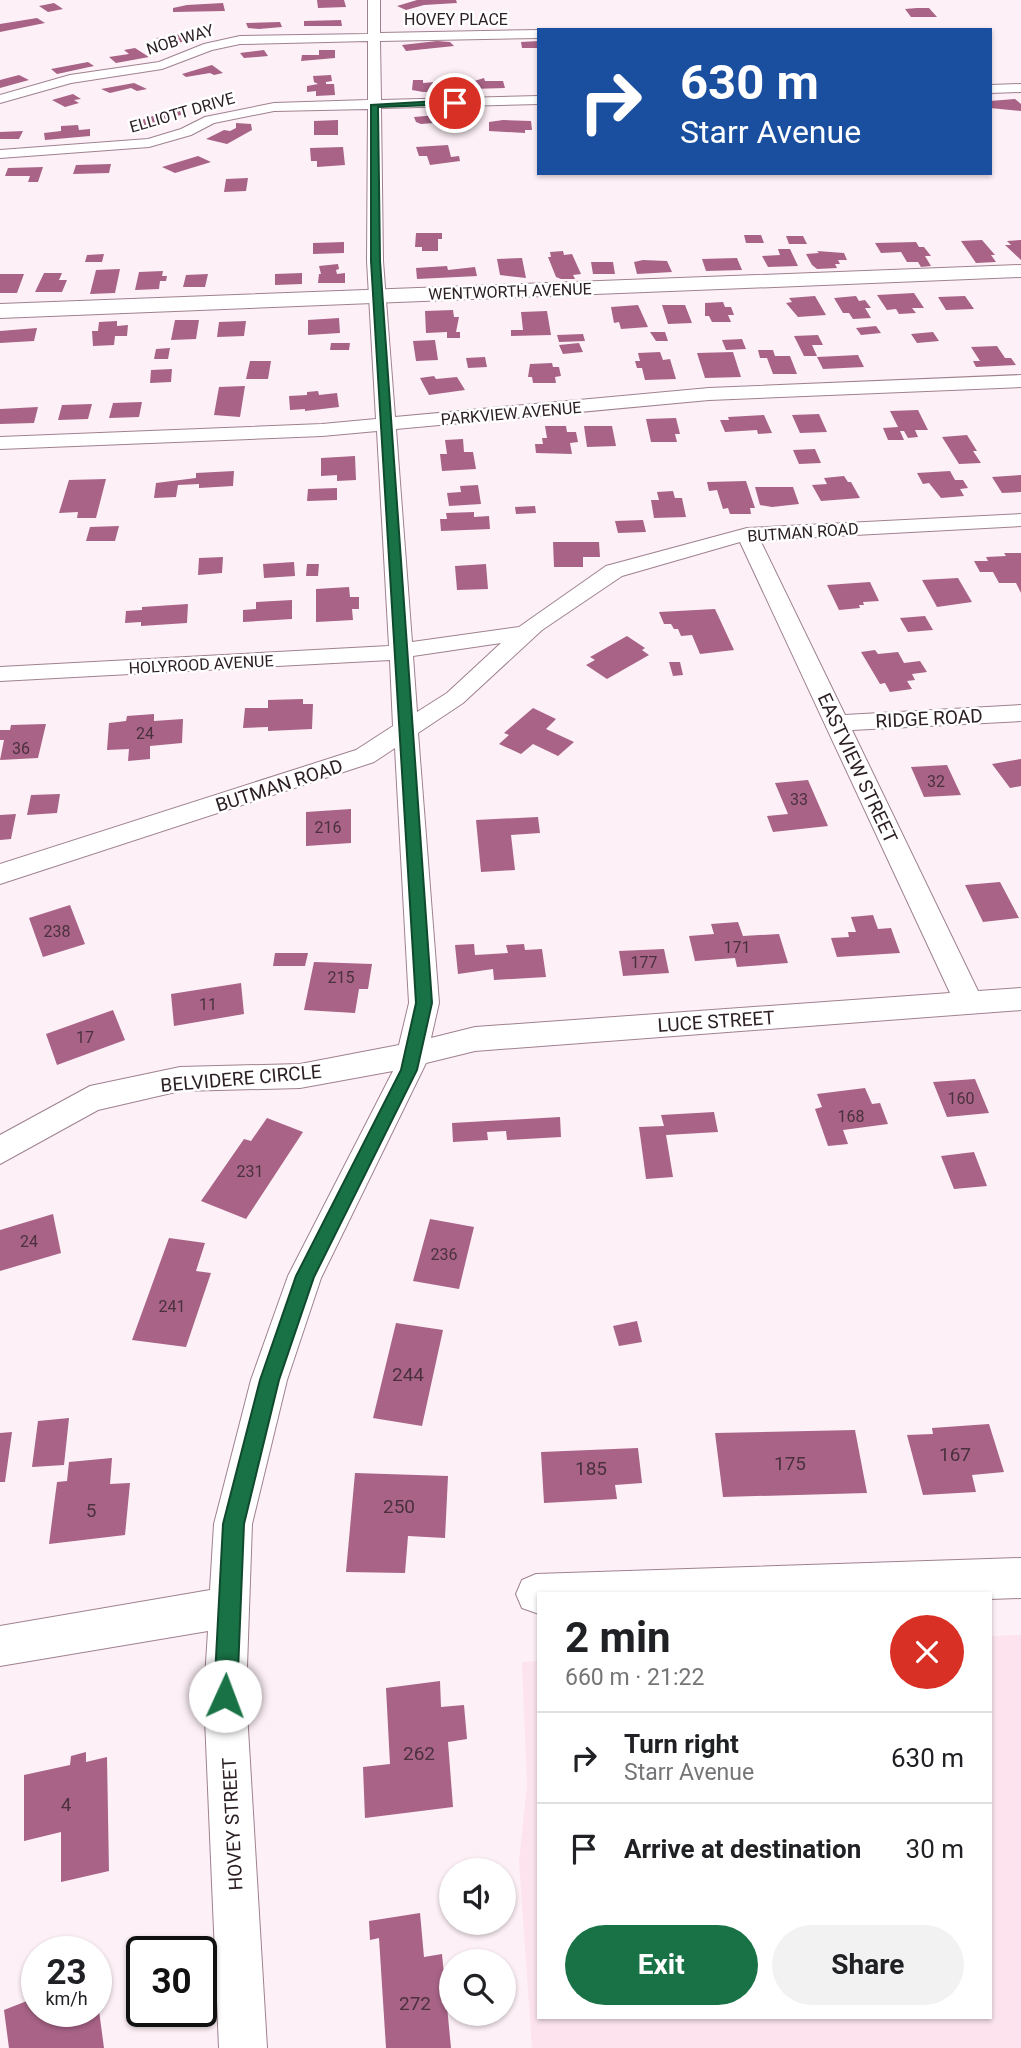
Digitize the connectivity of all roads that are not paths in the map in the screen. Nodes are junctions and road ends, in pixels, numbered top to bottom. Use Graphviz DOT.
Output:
graph roads {
  1 [pos="374,0"];
  2 [pos="537,34"];
  3 [pos="374,35"];
  4 [pos="992,89"];
  5 [pos="1021,89"];
  6 [pos="0,99"];
  7 [pos="537,100"];
  8 [pos="374,105"];
  9 [pos="0,154"];
  10 [pos="1021,271"];
  11 [pos="378,296"];
  12 [pos="0,311"];
  13 [pos="1021,381"];
  14 [pos="386,424"];
  15 [pos="0,443"];
  16 [pos="1021,520"];
  17 [pos="747,534"];
  18 [pos="524,633"];
  19 [pos="401,651"];
  20 [pos="0,674"];
  21 [pos="1021,713"];
  22 [pos="837,723"];
  23 [pos="406,730"];
  24 [pos="0,874"];
  25 [pos="1021,999"];
  26 [pos="968,1002"];
  27 [pos="412,1054"];
  28 [pos="0,1151"];
  29 [pos="1021,1578"];
  30 [pos="597,1592"];
  31 [pos="229,1607"];
  32 [pos="0,1646"];
  33 [pos="243,2048"];
  1 -- 3 [label="street, HOVEY STREET"];
  2 -- 3 [label="street, HOVEY PLACE"];
  3 -- 6 [label="street, NOB WAY"];
  3 -- 8 [label="street, HOVEY STREET"];
  4 -- 5 [label="street"];
  7 -- 8 [label="street, ELLIOTT DRIVE"];
  8 -- 9 [label="street, ELLIOTT DRIVE"];
  8 -- 11 [label="street, HOVEY STREET"];
  10 -- 11 [label="street, WENTWORTH AVENUE"];
  11 -- 12 [label="street, WENTWORTH AVENUE"];
  11 -- 14 [label="street, HOVEY STREET"];
  13 -- 14 [label="street, PARKVIEW AVENUE"];
  14 -- 15 [label="street, PARKVIEW AVENUE"];
  14 -- 19 [label="street, HOVEY STREET"];
  16 -- 17 [label="street, BUTMAN ROAD"];
  17 -- 18 [label="street, BUTMAN ROAD"];
  17 -- 22 [label="street, EASTVIEW STREET"];
  18 -- 19 [label="street, BUTMAN ROAD"];
  18 -- 23 [label="street, BUTMAN ROAD"];
  19 -- 20 [label="street, HOLYROOD AVENUE"];
  19 -- 23 [label="street, HOVEY STREET"];
  21 -- 22 [label="street, RIDGE ROAD"];
  22 -- 26 [label="street, EASTVIEW STREET"];
  23 -- 24 [label="street, BUTMAN ROAD"];
  23 -- 27 [label="street, HOVEY STREET"];
  25 -- 26 [label="street, LUCE STREET"];
  26 -- 27 [label="street, LUCE STREET"];
  27 -- 28 [label="street, BELVIDERE CIRCLE"];
  27 -- 31 [label="street, HOVEY STREET"];
  29 -- 30 [label="street"];
  31 -- 32 [label="street"];
  31 -- 33 [label="street, HOVEY STREET"];
}
